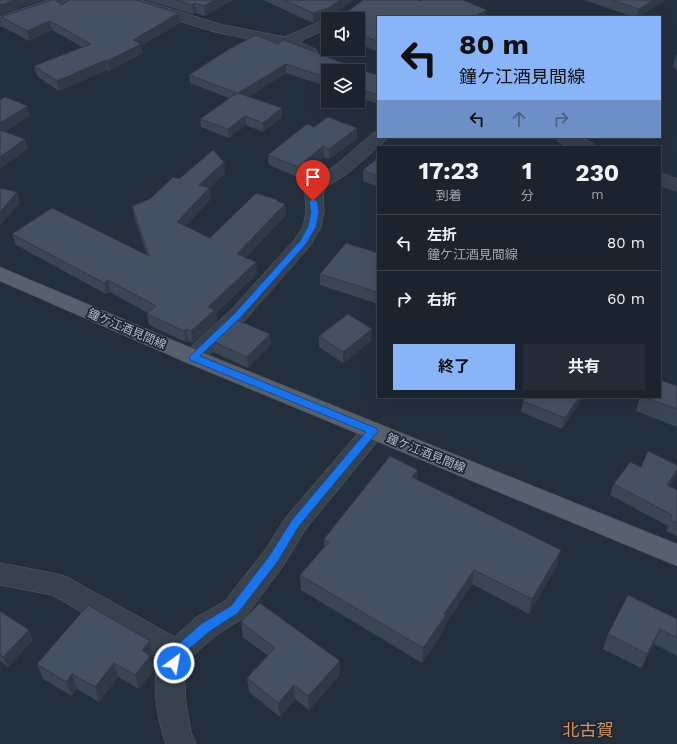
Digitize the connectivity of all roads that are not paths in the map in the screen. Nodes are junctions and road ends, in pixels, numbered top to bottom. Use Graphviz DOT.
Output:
graph roads {
  1 [pos="63,0"];
  2 [pos="126,0"];
  3 [pos="0,22"];
  4 [pos="321,27"];
  5 [pos="287,42"];
  6 [pos="323,57"];
  7 [pos="378,138"];
  8 [pos="564,138"];
  9 [pos="584,146"];
  10 [pos="661,178"];
  11 [pos="677,186"];
  12 [pos="0,273"];
  13 [pos="193,357"];
  14 [pos="373,431"];
  15 [pos="677,555"];
  16 [pos="0,574"];
  17 [pos="177,653"];
  18 [pos="181,744"];
  1 -- 3 [label="street"];
  2 -- 5 [label="street"];
  4 -- 5 [label="street"];
  5 -- 6 [label="street"];
  7 -- 13 [label="street"];
  8 -- 9 [label="street"];
  10 -- 11 [label="street"];
  12 -- 13 [label="main road, 鐘ケ江酒見間線"];
  13 -- 14 [label="main road, 鐘ケ江酒見間線"];
  14 -- 15 [label="main road, 鐘ケ江酒見間線"];
  14 -- 17 [label="street"];
  16 -- 17 [label="street"];
  17 -- 18 [label="street"];
}
